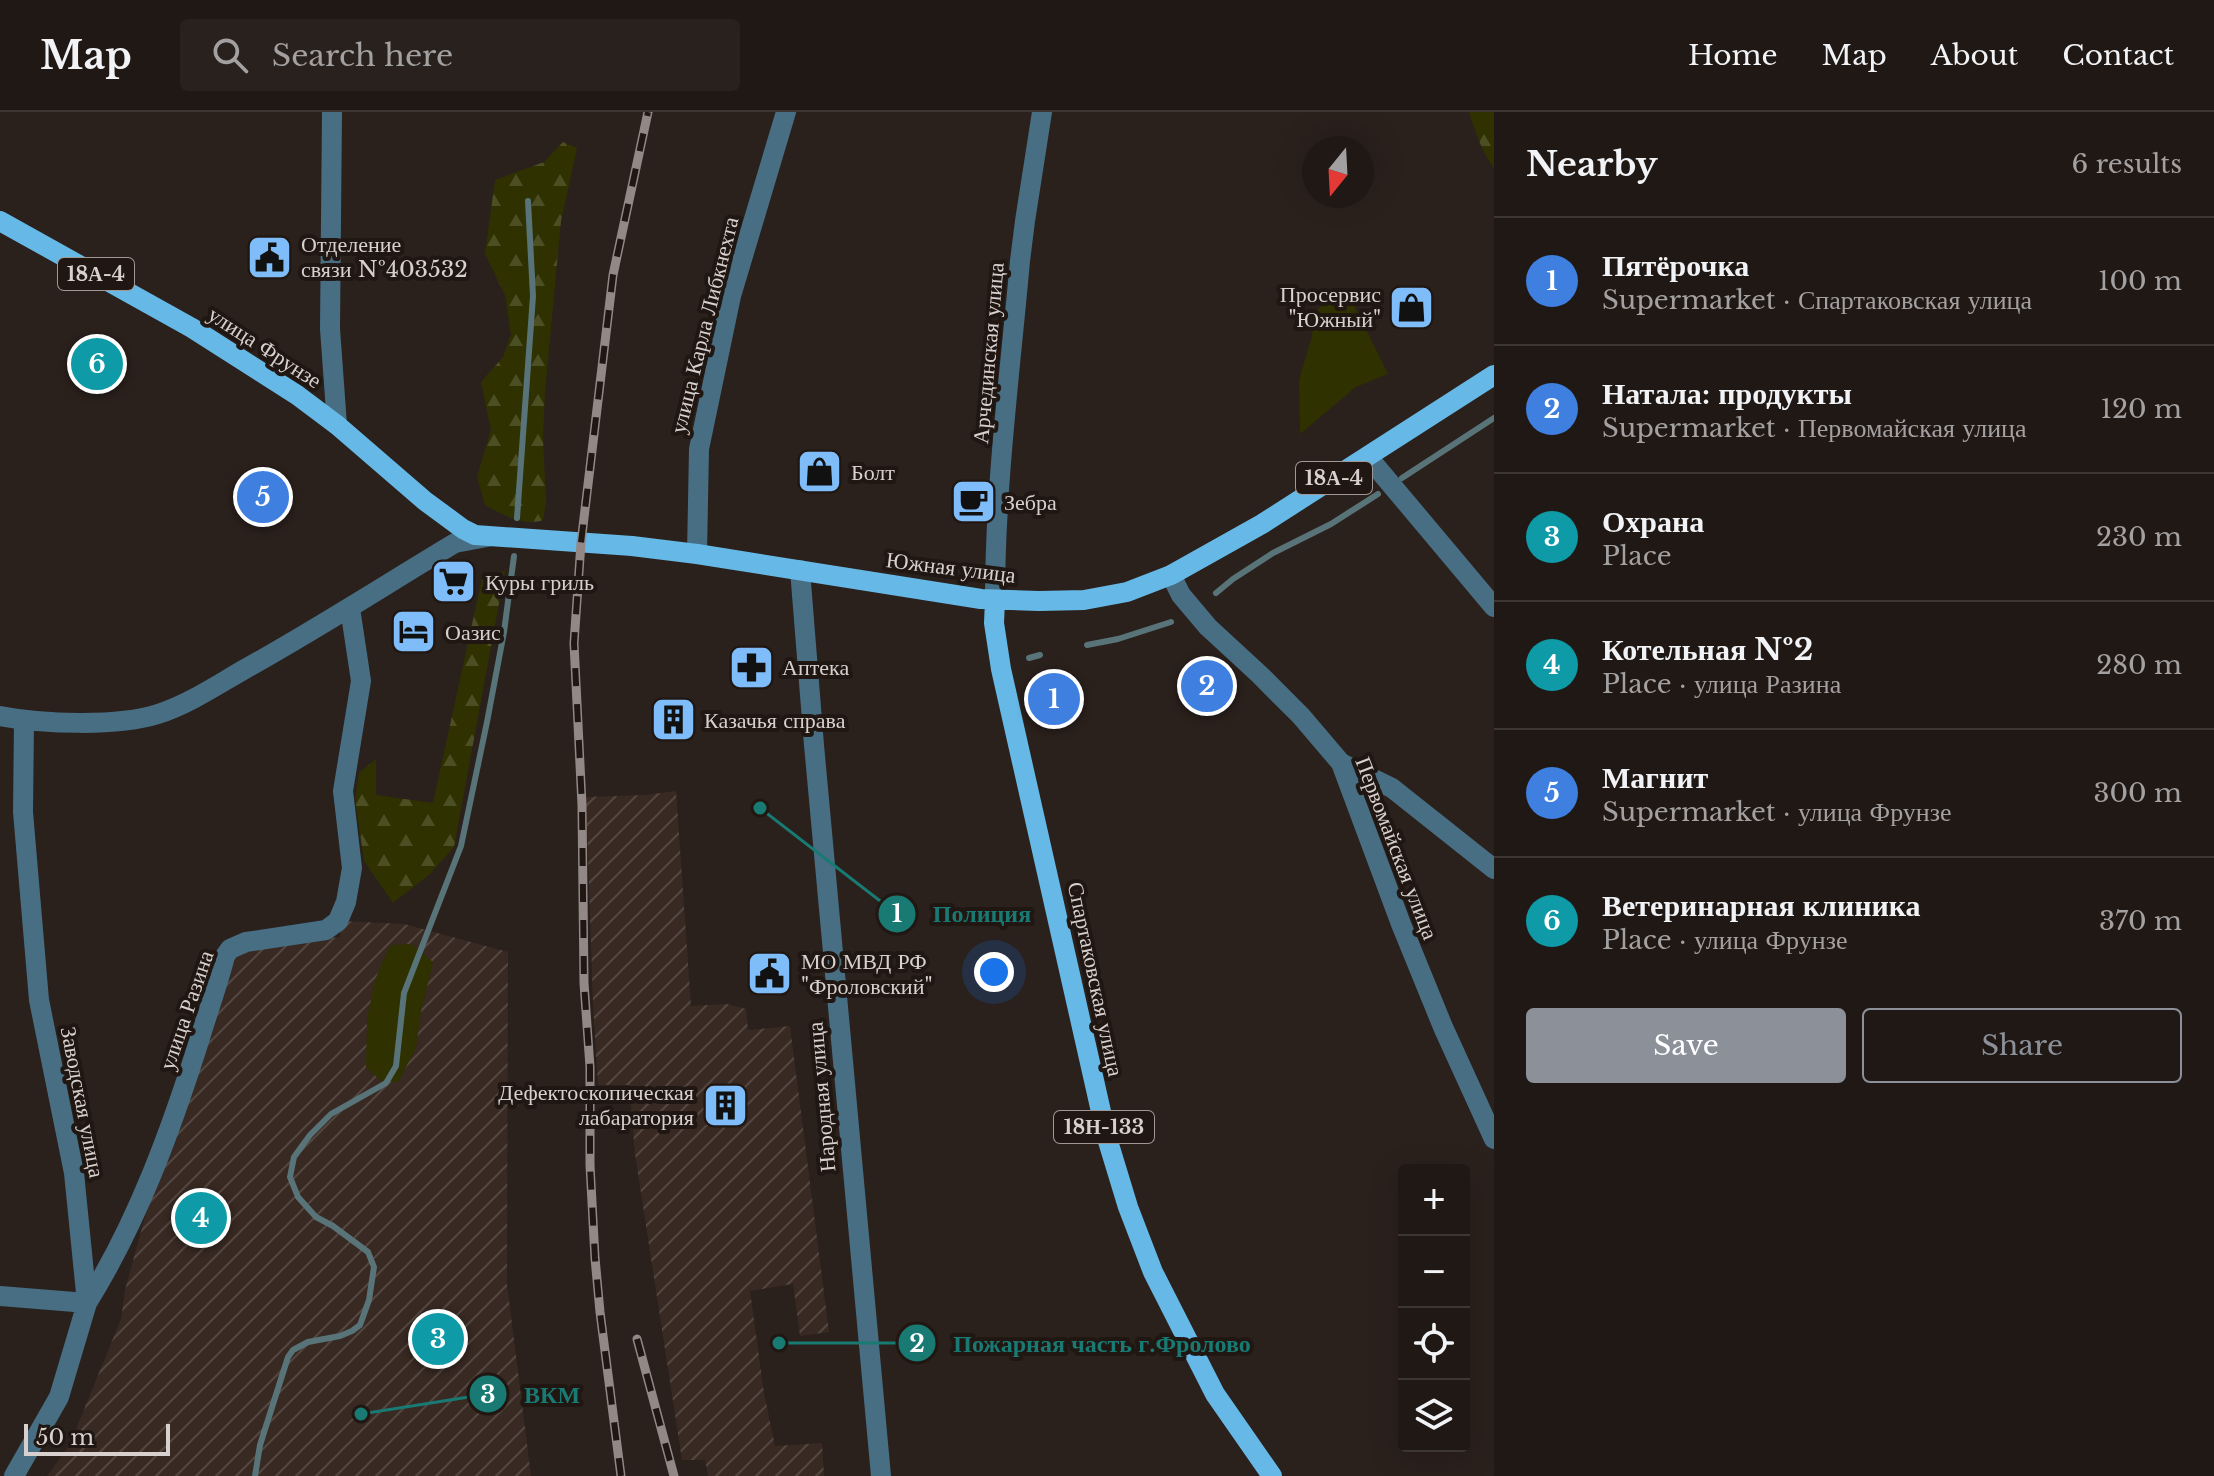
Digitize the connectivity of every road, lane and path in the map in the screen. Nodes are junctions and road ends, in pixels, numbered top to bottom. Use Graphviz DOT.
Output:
graph roads {
  1 [pos="332,112"];
  2 [pos="786,112"];
  3 [pos="1042,112"];
  4 [pos="0,221"];
  5 [pos="1494,375"];
  6 [pos="337,425"];
  7 [pos="1368,457"];
  8 [pos="487,537"];
  9 [pos="697,554"];
  10 [pos="800,570"];
  11 [pos="1171,575"];
  12 [pos="995,600"];
  13 [pos="1494,607"];
  14 [pos="350,608"];
  15 [pos="0,716"];
  16 [pos="24,721"];
  17 [pos="1341,763"];
  18 [pos="1494,869"];
  19 [pos="1494,1139"];
  20 [pos="0,1296"];
  21 [pos="87,1303"];
  22 [pos="14,1476"];
  23 [pos="881,1476"];
  24 [pos="1272,1476"];
  1 -- 6 [label="street"];
  2 -- 9 [label="street, улица Карла Либкнехта"];
  3 -- 12 [label="street, Арчединская улица"];
  4 -- 6 [label="main road, улица Фрунзе / 18А-4"];
  5 -- 7 [label="main road, Южная улица / 18А-4"];
  6 -- 8 [label="main road, улица Фрунзе / 18А-4"];
  7 -- 11 [label="main road, Южная улица / 18А-4"];
  7 -- 13 [label="street"];
  8 -- 9 [label="main road, Южная улица / 18А-4"];
  8 -- 14 [label="street"];
  9 -- 10 [label="main road, Южная улица / 18А-4"];
  10 -- 12 [label="main road, Южная улица / 18А-4"];
  10 -- 23 [label="street, Народная улица"];
  11 -- 12 [label="main road, Южная улица / 18А-4"];
  11 -- 17 [label="street, Первомайская улица"];
  12 -- 24 [label="main road, Спартаковская улица / 18Н-133"];
  14 -- 16 [label="street"];
  14 -- 21 [label="street, улица Разина"];
  15 -- 16 [label="street"];
  16 -- 21 [label="street, Заводская улица"];
  17 -- 18 [label="street"];
  17 -- 19 [label="street, Первомайская улица"];
  20 -- 21 [label="street"];
  21 -- 22 [label="street, Заводская улица"];
}
